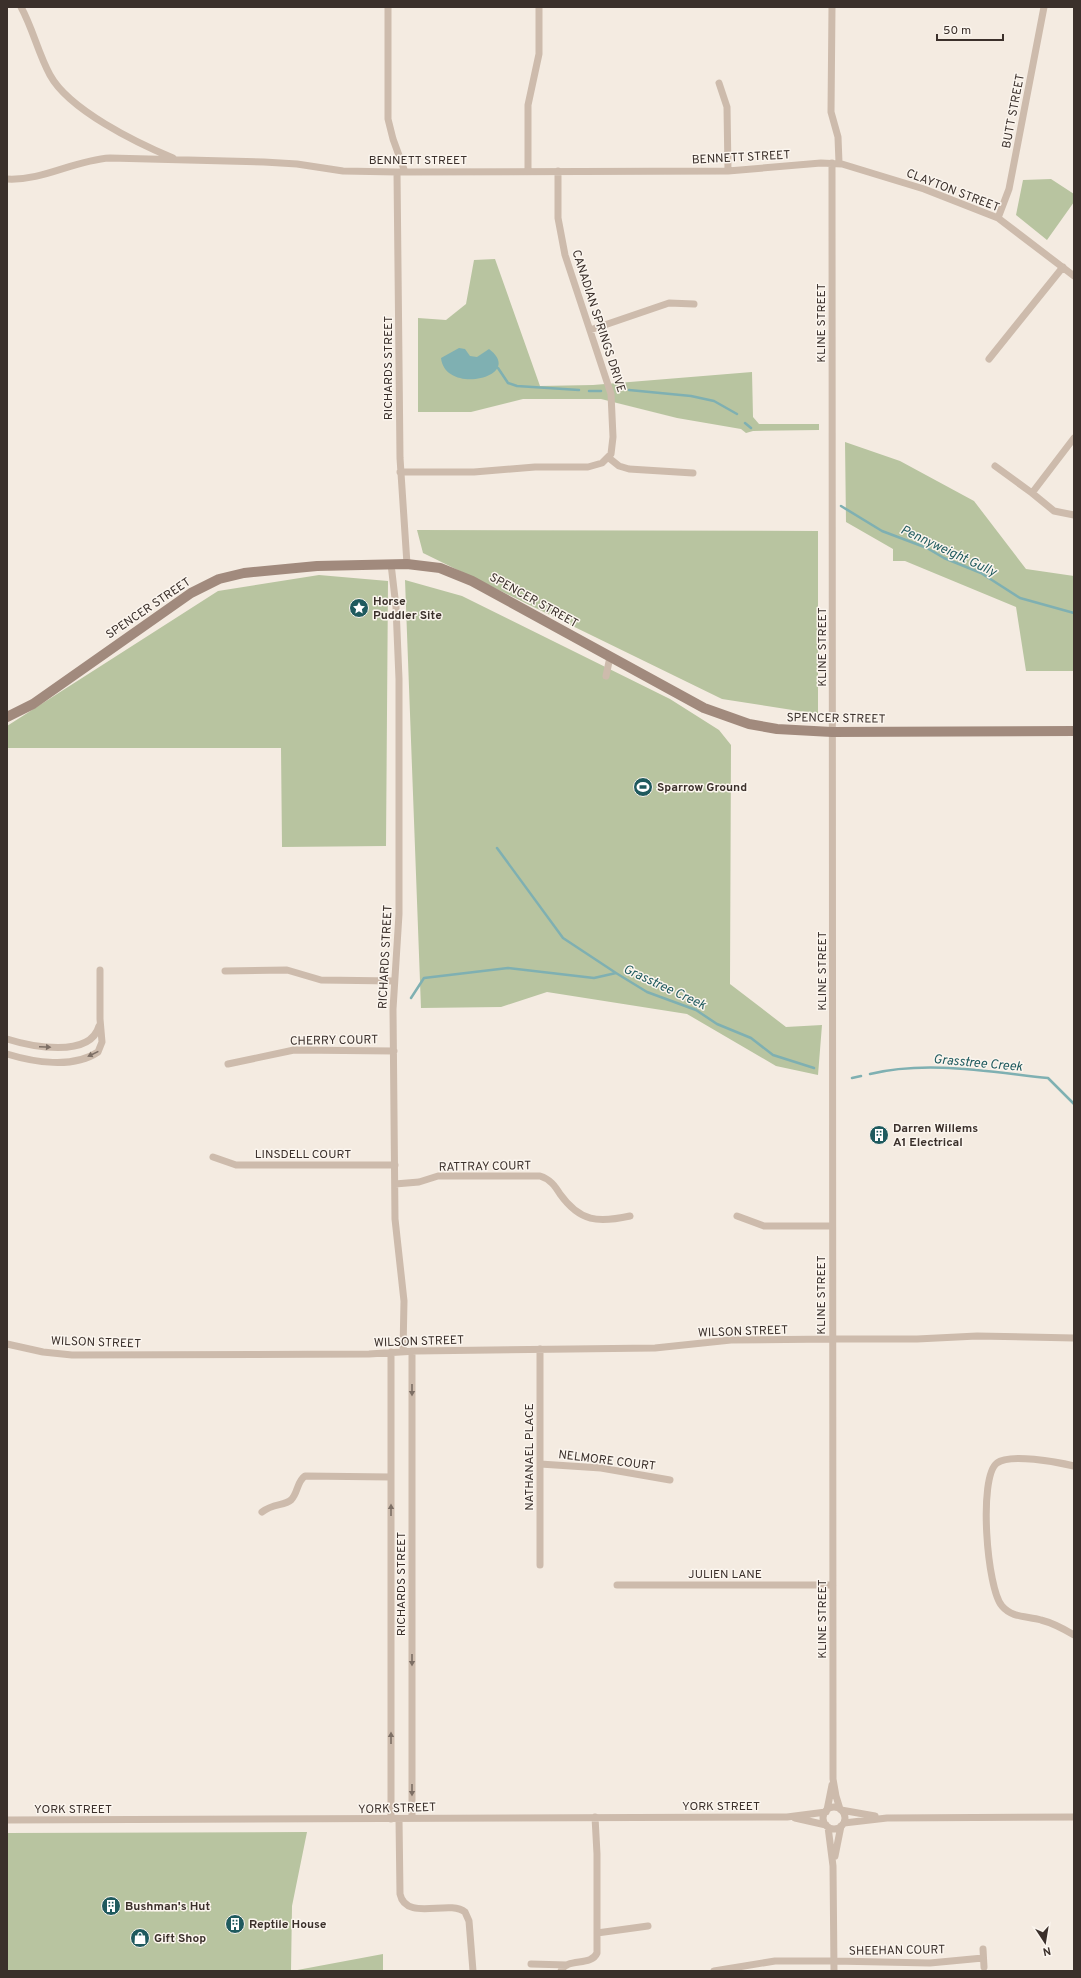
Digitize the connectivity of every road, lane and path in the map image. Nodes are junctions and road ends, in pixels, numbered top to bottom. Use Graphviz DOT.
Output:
graph roads {
  1 [pos="21,7"];
  2 [pos="388,7"];
  3 [pos="539,7"];
  4 [pos="832,7"];
  5 [pos="1044,7"];
  6 [pos="719,83"];
  7 [pos="177,160"];
  8 [pos="835,163"];
  9 [pos="728,170"];
  10 [pos="528,171"];
  11 [pos="401,172"];
  12 [pos="558,172"];
  13 [pos="7,179"];
  14 [pos="998,218"];
  15 [pos="1063,267"];
  16 [pos="1074,276"];
  17 [pos="694,304"];
  18 [pos="590,330"];
  19 [pos="989,359"];
  20 [pos="1074,438"];
  21 [pos="609,458"];
  22 [pos="996,466"];
  23 [pos="400,472"];
  24 [pos="693,473"];
  25 [pos="1032,493"];
  26 [pos="1074,515"];
  27 [pos="392,564"];
  28 [pos="407,564"];
  29 [pos="610,658"];
  30 [pos="606,676"];
  31 [pos="7,717"];
  32 [pos="832,732"];
  33 [pos="1074,732"];
  34 [pos="100,970"];
  35 [pos="225,971"];
  36 [pos="394,981"];
  37 [pos="100,1020"];
  38 [pos="7,1039"];
  39 [pos="394,1051"];
  40 [pos="7,1054"];
  41 [pos="228,1064"];
  42 [pos="213,1157"];
  43 [pos="395,1165"];
  44 [pos="395,1184"];
  45 [pos="630,1216"];
  46 [pos="737,1216"];
  47 [pos="832,1226"];
  48 [pos="1074,1338"];
  49 [pos="832,1339"];
  50 [pos="7,1344"];
  51 [pos="540,1349"];
  52 [pos="403,1351"];
  53 [pos="412,1351"];
  54 [pos="391,1352"];
  55 [pos="540,1464"];
  56 [pos="1074,1466"];
  57 [pos="391,1476"];
  58 [pos="670,1480"];
  59 [pos="262,1512"];
  60 [pos="540,1565"];
  61 [pos="617,1585"];
  62 [pos="833,1585"];
  63 [pos="1074,1635"];
  64 [pos="833,1779"];
  65 [pos="841,1810"];
  66 [pos="826,1811"];
  67 [pos="597,1817"];
  68 [pos="788,1817"];
  69 [pos="1074,1817"];
  70 [pos="412,1818"];
  71 [pos="887,1818"];
  72 [pos="392,1819"];
  73 [pos="399,1819"];
  74 [pos="7,1820"];
  75 [pos="842,1825"];
  76 [pos="827,1826"];
  77 [pos="833,1866"];
  78 [pos="648,1926"];
  79 [pos="597,1933"];
  80 [pos="983,1949"];
  81 [pos="983,1958"];
  82 [pos="834,1961"];
  83 [pos="531,1964"];
  84 [pos="567,1965"];
  85 [pos="984,1967"];
  86 [pos="473,1971"];
  87 [pos="561,1971"];
  88 [pos="714,1971"];
  89 [pos="834,1971"];
  1 -- 7 [label="street"];
  2 -- 11 [label="street, RICHARDS STREET"];
  3 -- 10 [label="street"];
  4 -- 8 [label="street, KLINE STREET"];
  5 -- 14 [label="street, BUTT STREET"];
  6 -- 9 [label="street"];
  7 -- 11 [label="street, BENNETT STREET"];
  7 -- 13 [label="street, BENNETT STREET"];
  8 -- 9 [label="street, BENNETT STREET"];
  8 -- 14 [label="street, CLAYTON STREET"];
  8 -- 32 [label="street, KLINE STREET"];
  9 -- 12 [label="street, BENNETT STREET"];
  10 -- 11 [label="street, BENNETT STREET"];
  10 -- 12 [label="street, BENNETT STREET"];
  11 -- 23 [label="street, RICHARDS STREET"];
  12 -- 18 [label="street, CANADIAN SPRINGS DRIVE"];
  14 -- 15 [label="street, CLAYTON STREET"];
  15 -- 16 [label="street, CLAYTON STREET"];
  15 -- 19 [label="street"];
  17 -- 18 [label="street"];
  18 -- 21 [label="street, CANADIAN SPRINGS DRIVE"];
  20 -- 25 [label="street"];
  21 -- 23 [label="street"];
  21 -- 24 [label="street"];
  22 -- 25 [label="street"];
  23 -- 28 [label="street, RICHARDS STREET"];
  25 -- 26 [label="street"];
  27 -- 28 [label="street, SPENCER STREET"];
  27 -- 31 [label="street, SPENCER STREET"];
  27 -- 36 [label="street, RICHARDS STREET"];
  28 -- 29 [label="street, SPENCER STREET"];
  29 -- 30 [label="street"];
  29 -- 32 [label="street, SPENCER STREET"];
  32 -- 33 [label="street, SPENCER STREET"];
  32 -- 47 [label="street, KLINE STREET"];
  34 -- 37 [label="street"];
  35 -- 36 [label="street"];
  36 -- 39 [label="street, RICHARDS STREET"];
  38 -- 37 [label="street, one-way"];
  37 -- 40 [label="street, one-way"];
  39 -- 41 [label="street, CHERRY COURT"];
  39 -- 43 [label="street, RICHARDS STREET"];
  42 -- 43 [label="street, LINSDELL COURT"];
  43 -- 44 [label="street, RICHARDS STREET"];
  44 -- 45 [label="street, RATTRAY COURT"];
  44 -- 52 [label="street, RICHARDS STREET"];
  46 -- 47 [label="street"];
  47 -- 49 [label="street, KLINE STREET"];
  48 -- 49 [label="street, WILSON STREET"];
  49 -- 51 [label="street, WILSON STREET"];
  49 -- 62 [label="street, KLINE STREET"];
  50 -- 54 [label="street, WILSON STREET"];
  51 -- 53 [label="street, WILSON STREET"];
  51 -- 55 [label="street, NATHANAEL PLACE"];
  52 -- 53 [label="street, WILSON STREET"];
  52 -- 54 [label="street, WILSON STREET"];
  53 -- 70 [label="street, RICHARDS STREET, one-way"];
  54 -- 57 [label="street, RICHARDS STREET"];
  55 -- 58 [label="street, NELMORE COURT"];
  55 -- 60 [label="street, NATHANAEL PLACE"];
  56 -- 63 [label="street"];
  57 -- 59 [label="street"];
  72 -- 57 [label="street, RICHARDS STREET, one-way"];
  61 -- 62 [label="street, JULIEN LANE"];
  62 -- 64 [label="street, KLINE STREET"];
  64 -- 65 [label="street, KLINE STREET"];
  64 -- 66 [label="street, KLINE STREET"];
  65 -- 66 [label="street"];
  65 -- 71 [label="street"];
  65 -- 75 [label="street"];
  66 -- 68 [label="street, YORK STREET"];
  66 -- 76 [label="street"];
  67 -- 68 [label="street, YORK STREET"];
  67 -- 70 [label="street, YORK STREET"];
  67 -- 79 [label="street"];
  68 -- 76 [label="street, YORK STREET"];
  69 -- 71 [label="street"];
  70 -- 73 [label="street, YORK STREET"];
  71 -- 75 [label="street"];
  72 -- 73 [label="street, YORK STREET"];
  72 -- 74 [label="street, YORK STREET"];
  73 -- 86 [label="street"];
  75 -- 76 [label="street"];
  75 -- 77 [label="street"];
  76 -- 77 [label="street"];
  77 -- 82 [label="street"];
  78 -- 79 [label="street"];
  79 -- 84 [label="street"];
  80 -- 81 [label="street"];
  81 -- 82 [label="street, SHEEHAN COURT"];
  81 -- 85 [label="street"];
  82 -- 88 [label="street, SHEEHAN COURT"];
  82 -- 89 [label="street"];
  83 -- 84 [label="street"];
  84 -- 87 [label="street"];
}
